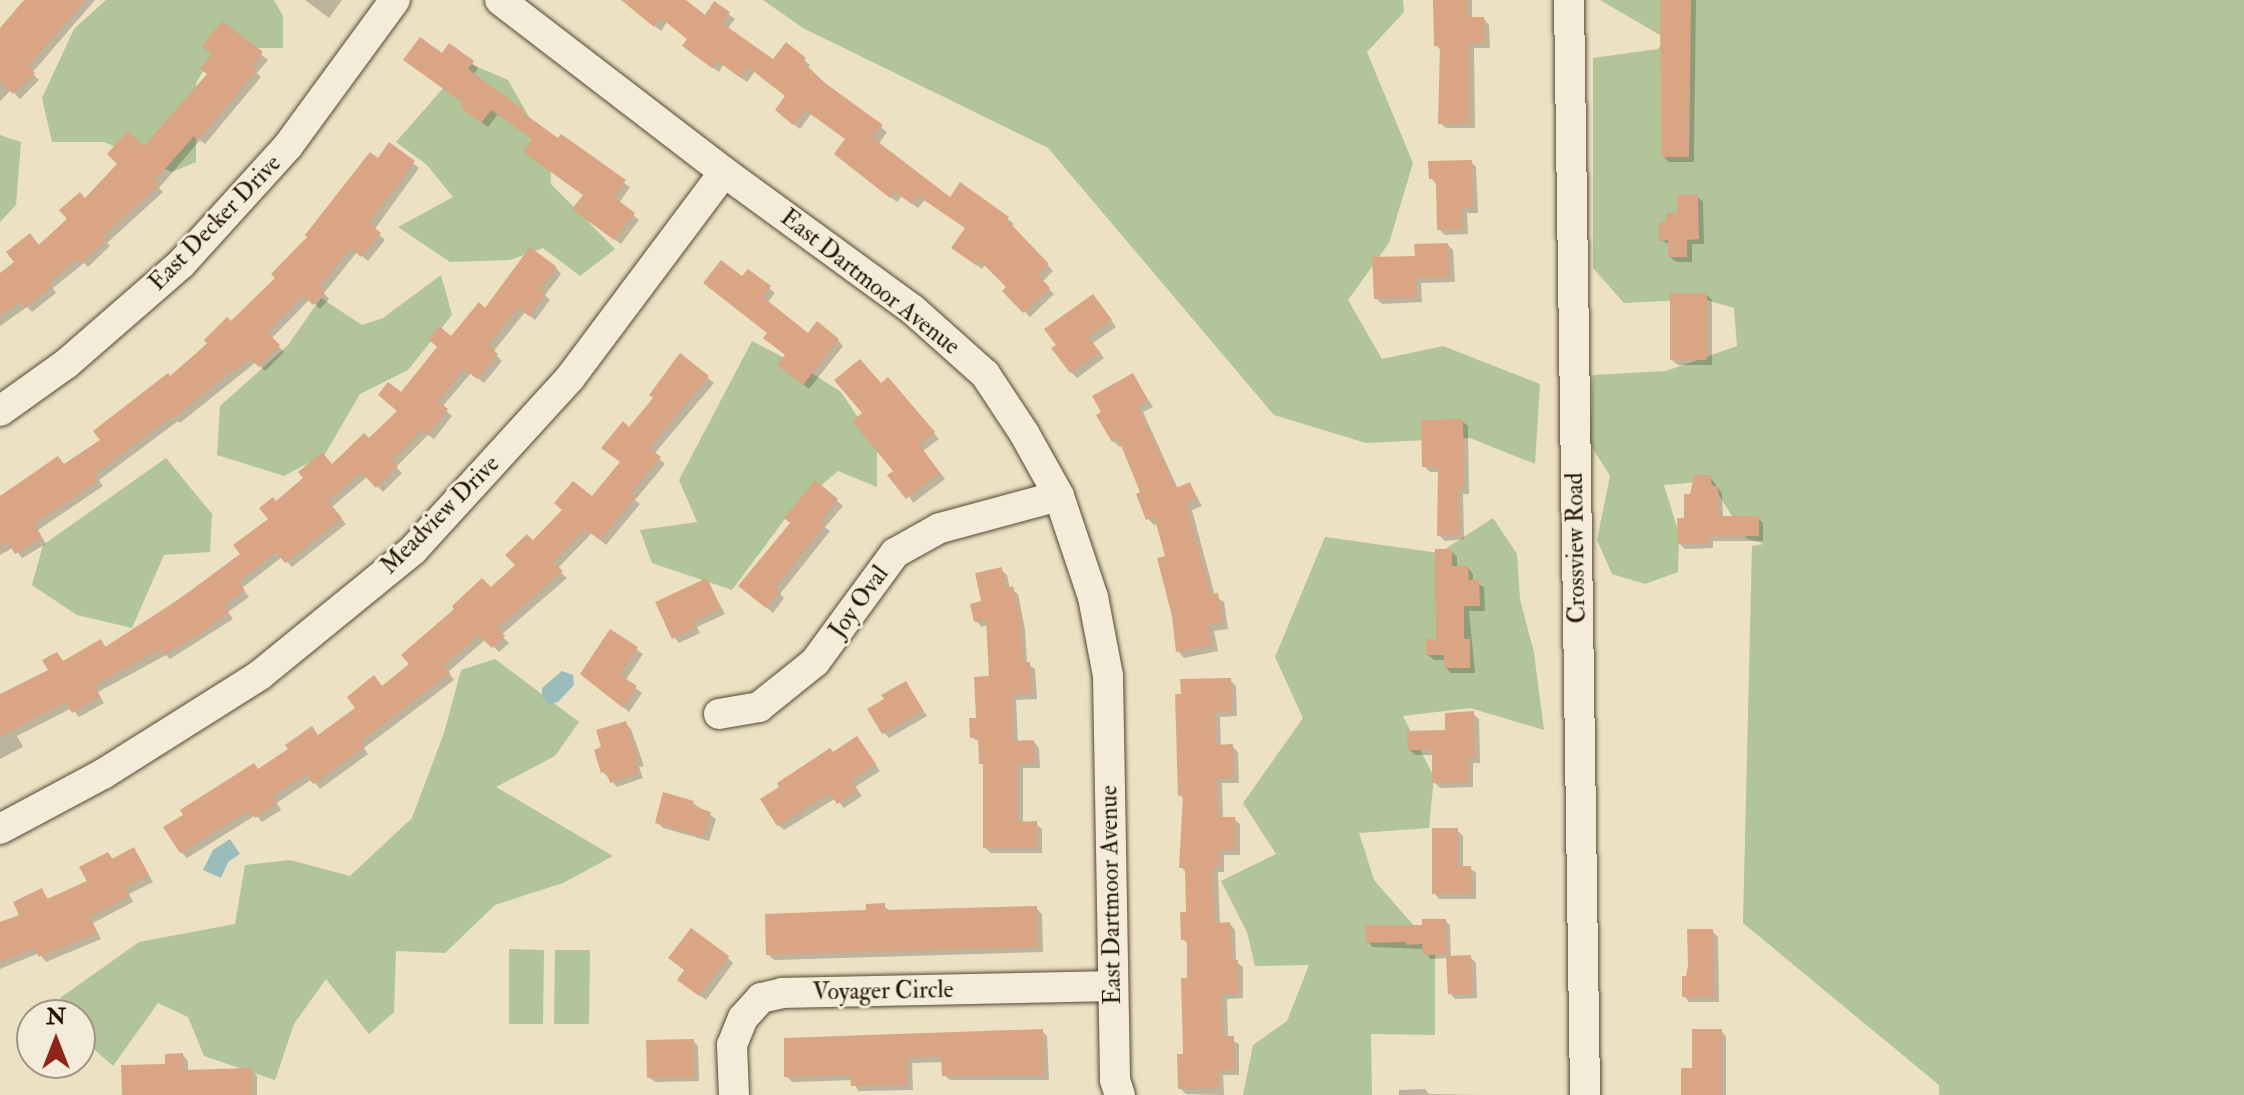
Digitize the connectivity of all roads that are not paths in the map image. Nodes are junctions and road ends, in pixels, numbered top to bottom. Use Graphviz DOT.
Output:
graph roads {
  1 [pos="395,0"];
  2 [pos="500,0"];
  3 [pos="1569,0"];
  4 [pos="724,172"];
  5 [pos="0,411"];
  6 [pos="1059,496"];
  7 [pos="719,714"];
  8 [pos="0,829"];
  9 [pos="1113,986"];
  10 [pos="734,1095"];
  11 [pos="1120,1095"];
  12 [pos="1585,1095"];
  1 -- 5 [label="street, East Decker Drive"];
  2 -- 4 [label="street, East Dartmoor Avenue"];
  3 -- 12 [label="street, Crossview Road"];
  4 -- 6 [label="street, East Dartmoor Avenue"];
  4 -- 8 [label="street, Meadview Drive"];
  6 -- 7 [label="street, Joy Oval"];
  6 -- 9 [label="street, East Dartmoor Avenue"];
  9 -- 10 [label="street, Voyager Circle"];
  9 -- 11 [label="street, East Dartmoor Avenue"];
}
